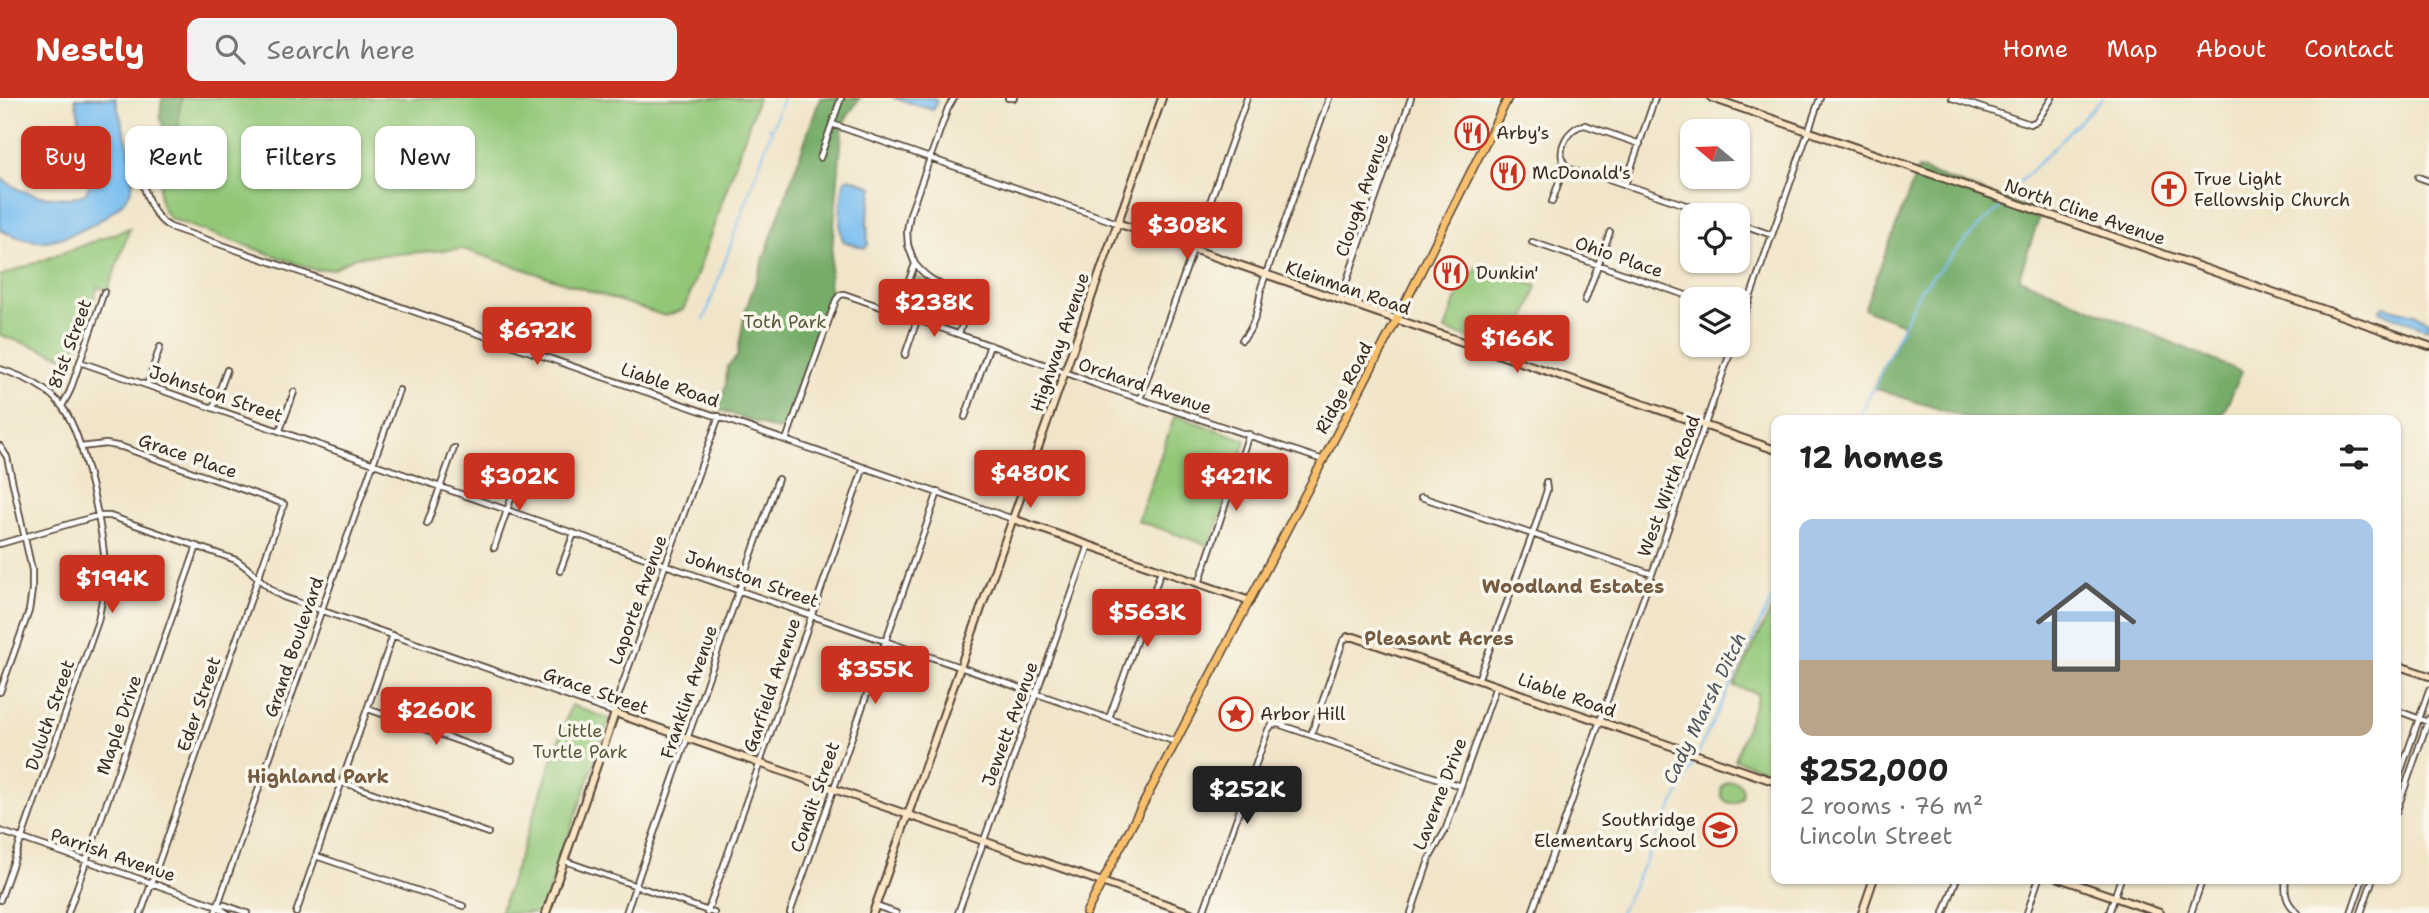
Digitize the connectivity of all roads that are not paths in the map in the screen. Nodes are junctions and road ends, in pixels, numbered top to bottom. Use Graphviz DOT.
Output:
graph roads {
  1 [pos="841,98"];
  2 [pos="954,98"];
  3 [pos="1008,98"];
  4 [pos="1014,98"];
  5 [pos="1162,98"];
  6 [pos="1247,98"];
  7 [pos="1329,98"];
  8 [pos="1411,98"];
  9 [pos="1508,98"];
  10 [pos="1656,98"];
  11 [pos="1712,98"];
  12 [pos="1820,98"];
  13 [pos="1952,98"];
  14 [pos="2052,98"];
  15 [pos="832,124"];
  16 [pos="1809,131"];
  17 [pos="1640,144"];
  18 [pos="820,158"];
  19 [pos="930,159"];
  20 [pos="1565,164"];
  21 [pos="2418,177"];
  22 [pos="2429,181"];
  23 [pos="1625,184"];
  24 [pos="147,189"];
  25 [pos="1552,202"];
  26 [pos="1680,203"];
  27 [pos="1117,223"];
  28 [pos="1750,227"];
  29 [pos="1610,232"];
  30 [pos="1772,235"];
  31 [pos="1532,242"];
  32 [pos="1193,250"];
  33 [pos="915,264"];
  34 [pos="1598,265"];
  35 [pos="1266,275"];
  36 [pos="1750,291"];
  37 [pos="104,292"];
  38 [pos="1680,293"];
  39 [pos="1340,301"];
  40 [pos="1585,301"];
  41 [pos="897,313"];
  42 [pos="1397,319"];
  43 [pos="917,320"];
  44 [pos="959,334"];
  45 [pos="1242,340"];
  46 [pos="990,345"];
  47 [pos="2429,346"];
  48 [pos="160,347"];
  49 [pos="905,355"];
  50 [pos="1729,357"];
  51 [pos="80,362"];
  52 [pos="0,369"];
  53 [pos="227,370"];
  54 [pos="1065,373"];
  55 [pos="147,385"];
  56 [pos="399,390"];
  57 [pos="294,392"];
  58 [pos="1140,399"];
  59 [pos="62,406"];
  60 [pos="213,408"];
  61 [pos="719,416"];
  62 [pos="965,418"];
  63 [pos="1705,426"];
  64 [pos="280,430"];
  65 [pos="1249,434"];
  66 [pos="786,440"];
  67 [pos="0,446"];
  68 [pos="82,447"];
  69 [pos="454,448"];
  70 [pos="1771,448"];
  71 [pos="1324,460"];
  72 [pos="374,463"];
  73 [pos="864,467"];
  74 [pos="521,470"];
  75 [pos="778,479"];
  76 [pos="1546,482"];
  77 [pos="441,486"];
  78 [pos="938,492"];
  79 [pos="1421,497"];
  80 [pos="284,504"];
  81 [pos="507,509"];
  82 [pos="97,516"];
  83 [pos="1013,519"];
  84 [pos="427,524"];
  85 [pos="574,533"];
  86 [pos="1533,533"];
  87 [pos="26,537"];
  88 [pos="0,544"];
  89 [pos="1089,545"];
  90 [pos="197,546"];
  91 [pos="494,548"];
  92 [pos="666,564"];
  93 [pos="1161,570"];
  94 [pos="560,571"];
  95 [pos="1652,574"];
  96 [pos="258,578"];
  97 [pos="1199,583"];
  98 [pos="739,590"];
  99 [pos="1250,600"];
  100 [pos="321,611"];
  101 [pos="812,615"];
  102 [pos="393,635"];
  103 [pos="1348,637"];
  104 [pos="885,640"];
  105 [pos="961,666"];
  106 [pos="2401,667"];
  107 [pos="2429,676"];
  108 [pos="1479,680"];
  109 [pos="1496,686"];
  110 [pos="2429,690"];
  111 [pos="0,692"];
  112 [pos="1037,692"];
  113 [pos="368,709"];
  114 [pos="2401,712"];
  115 [pos="615,713"];
  116 [pos="1109,718"];
  117 [pos="2419,719"];
  118 [pos="1600,721"];
  119 [pos="2428,721"];
  120 [pos="1311,735"];
  121 [pos="688,738"];
  122 [pos="1175,742"];
  123 [pos="512,760"];
  124 [pos="760,763"];
  125 [pos="2401,771"];
  126 [pos="1771,780"];
  127 [pos="342,782"];
  128 [pos="1460,786"];
  129 [pos="833,788"];
  130 [pos="2401,799"];
  131 [pos="909,815"];
  132 [pos="0,831"];
  133 [pos="488,833"];
  134 [pos="22,838"];
  135 [pos="984,841"];
  136 [pos="316,856"];
  137 [pos="87,860"];
  138 [pos="565,861"];
  139 [pos="1103,881"];
  140 [pos="151,883"];
  141 [pos="1872,884"];
  142 [pos="1954,884"];
  143 [pos="2037,884"];
  144 [pos="2083,884"];
  145 [pos="2119,884"];
  146 [pos="2201,884"];
  147 [pos="2285,884"];
  148 [pos="2361,884"];
  149 [pos="2371,884"];
  150 [pos="636,886"];
  151 [pos="2115,898"];
  152 [pos="0,900"];
  153 [pos="218,906"];
  154 [pos="463,906"];
  155 [pos="875,910"];
  156 [pos="707,912"];
  157 [pos="68,913"];
  158 [pos="141,913"];
  159 [pos="215,913"];
  160 [pos="227,913"];
  161 [pos="247,913"];
  162 [pos="296,913"];
  163 [pos="546,913"];
  164 [pos="626,913"];
  165 [pos="714,913"];
  166 [pos="790,913"];
  167 [pos="895,913"];
  168 [pos="958,913"];
  169 [pos="1086,913"];
  170 [pos="1191,913"];
  171 [pos="1203,913"];
  172 [pos="1411,913"];
  173 [pos="1532,913"];
  174 [pos="1862,913"];
  175 [pos="1944,913"];
  176 [pos="2027,913"];
  177 [pos="2109,913"];
  178 [pos="2160,913"];
  179 [pos="2191,913"];
  180 [pos="2298,913"];
  181 [pos="2351,913"];
  182 [pos="2361,913"];
  1 -- 15 [label="street"];
  2 -- 19 [label="street"];
  3 -- 4 [label="street"];
  5 -- 27 [label="street, Highway Avenue"];
  6 -- 32 [label="street"];
  7 -- 35 [label="street"];
  8 -- 39 [label="street, Clough Avenue"];
  9 -- 42 [label="main road, Ridge Road"];
  10 -- 17 [label="street"];
  11 -- 16 [label="street, North Cline Avenue"];
  12 -- 16 [label="street"];
  13 -- 14 [label="street"];
  15 -- 18 [label="street"];
  15 -- 19 [label="street, Kleinman Road"];
  16 -- 30 [label="street"];
  16 -- 47 [label="street, North Cline Avenue"];
  17 -- 20 [label="street"];
  17 -- 23 [label="street"];
  19 -- 27 [label="street, Kleinman Road"];
  19 -- 33 [label="street"];
  20 -- 23 [label="street"];
  20 -- 25 [label="street"];
  21 -- 22 [label="street"];
  23 -- 26 [label="street"];
  24 -- 61 [label="street, Liable Road"];
  27 -- 32 [label="street, Kleinman Road"];
  27 -- 54 [label="street, Highway Avenue"];
  28 -- 30 [label="street"];
  29 -- 34 [label="street"];
  30 -- 36 [label="street"];
  31 -- 34 [label="street, Ohio Place"];
  32 -- 35 [label="street, Kleinman Road"];
  32 -- 58 [label="street"];
  33 -- 41 [label="street"];
  33 -- 44 [label="street"];
  34 -- 38 [label="street, Ohio Place"];
  34 -- 40 [label="street"];
  35 -- 39 [label="street, Kleinman Road"];
  35 -- 45 [label="street"];
  37 -- 51 [label="street, 81st Street"];
  39 -- 42 [label="street, Kleinman Road"];
  41 -- 43 [label="street"];
  41 -- 66 [label="street"];
  42 -- 63 [label="street, Kleinman Road"];
  42 -- 71 [label="main road, Ridge Road"];
  43 -- 44 [label="street"];
  43 -- 49 [label="street"];
  44 -- 46 [label="street, Orchard Avenue"];
  46 -- 54 [label="street, Orchard Avenue"];
  46 -- 62 [label="street"];
  48 -- 55 [label="street"];
  50 -- 63 [label="street, West Wirth Road"];
  51 -- 55 [label="street, Johnston Street"];
  51 -- 59 [label="street, 81st Street"];
  52 -- 59 [label="street, Duluth Street"];
  53 -- 60 [label="street"];
  54 -- 58 [label="street, Orchard Avenue"];
  54 -- 83 [label="street, Highway Avenue"];
  55 -- 60 [label="street, Johnston Street"];
  56 -- 72 [label="street, Grand Boulevard"];
  57 -- 64 [label="street"];
  58 -- 65 [label="street, Orchard Avenue"];
  59 -- 68 [label="street, Duluth Street"];
  60 -- 64 [label="street, Johnston Street"];
  61 -- 66 [label="street, Liable Road"];
  61 -- 92 [label="street, Laporte Avenue"];
  63 -- 70 [label="street, Kleinman Road"];
  63 -- 95 [label="street, West Wirth Road"];
  64 -- 72 [label="street, Johnston Street"];
  65 -- 71 [label="street, Orchard Avenue"];
  65 -- 97 [label="street"];
  66 -- 73 [label="street, Liable Road"];
  67 -- 87 [label="street"];
  68 -- 80 [label="street, Grace Place"];
  68 -- 82 [label="street, Duluth Street"];
  69 -- 77 [label="street"];
  71 -- 99 [label="main road, Ridge Road"];
  72 -- 77 [label="street, Johnston Street"];
  72 -- 100 [label="street, Grand Boulevard"];
  73 -- 78 [label="street, Liable Road"];
  73 -- 101 [label="street, Garfield Avenue"];
  74 -- 81 [label="street"];
  75 -- 98 [label="street, Franklin Avenue"];
  76 -- 86 [label="street"];
  77 -- 81 [label="street, Johnston Street"];
  77 -- 84 [label="street"];
  78 -- 83 [label="street, Liable Road"];
  78 -- 104 [label="street, Condit Street"];
  79 -- 86 [label="street"];
  80 -- 96 [label="street, Eder Street"];
  81 -- 85 [label="street, Johnston Street"];
  81 -- 91 [label="street"];
  82 -- 87 [label="street, Grace Street"];
  82 -- 90 [label="street, Grace Street"];
  82 -- 134 [label="street, Duluth Street"];
  83 -- 89 [label="street, Liable Road"];
  83 -- 105 [label="street, Highway Avenue"];
  85 -- 92 [label="street, Johnston Street"];
  85 -- 94 [label="street"];
  86 -- 95 [label="street"];
  86 -- 108 [label="street"];
  87 -- 88 [label="street, Grace Street"];
  87 -- 111 [label="street"];
  89 -- 93 [label="street, Liable Road"];
  89 -- 112 [label="street, Jewett Avenue"];
  90 -- 96 [label="street, Grace Street"];
  90 -- 137 [label="street, Maple Drive"];
  92 -- 98 [label="street, Johnston Street"];
  92 -- 115 [label="street, Laporte Avenue"];
  93 -- 97 [label="street, Liable Road"];
  93 -- 116 [label="street"];
  95 -- 118 [label="street, West Wirth Road"];
  96 -- 100 [label="street, Grace Street"];
  96 -- 140 [label="street, Eder Street"];
  97 -- 99 [label="street, Liable Road"];
  98 -- 101 [label="street, Johnston Street"];
  98 -- 121 [label="street, Franklin Avenue"];
  99 -- 122 [label="main road, Ridge Road"];
  100 -- 102 [label="street, Grace Street"];
  100 -- 153 [label="street, Grand Boulevard"];
  101 -- 104 [label="street, Johnston Street"];
  101 -- 124 [label="street, Garfield Avenue"];
  102 -- 113 [label="street"];
  102 -- 115 [label="street, Grace Street"];
  103 -- 108 [label="street, Liable Road"];
  103 -- 120 [label="street"];
  104 -- 105 [label="street, Johnston Street"];
  104 -- 129 [label="street, Condit Street"];
  105 -- 112 [label="street, Johnston Street"];
  105 -- 131 [label="street, Highway Avenue"];
  106 -- 107 [label="street"];
  108 -- 109 [label="street, Liable Road"];
  109 -- 118 [label="street, Liable Road"];
  109 -- 128 [label="street, Laverne Drive"];
  110 -- 117 [label="street"];
  112 -- 116 [label="street, Johnston Street"];
  112 -- 135 [label="street, Jewett Avenue"];
  113 -- 123 [label="street"];
  113 -- 127 [label="street"];
  114 -- 117 [label="street"];
  115 -- 121 [label="street, Grace Street"];
  115 -- 138 [label="street, Laporte Avenue"];
  116 -- 122 [label="street, Johnston Street"];
  117 -- 119 [label="street"];
  117 -- 125 [label="street"];
  118 -- 126 [label="street, Liable Road"];
  118 -- 173 [label="street, West Wirth Road"];
  119 -- 130 [label="street"];
  120 -- 128 [label="street"];
  120 -- 171 [label="street"];
  121 -- 124 [label="street, Grace Street"];
  121 -- 150 [label="street, Franklin Avenue"];
  122 -- 139 [label="main road, Ridge Road"];
  124 -- 129 [label="street, Grace Street"];
  124 -- 156 [label="street, Garfield Avenue"];
  127 -- 133 [label="street"];
  127 -- 136 [label="street"];
  128 -- 172 [label="street, Laverne Drive"];
  129 -- 131 [label="street, Grace Street"];
  129 -- 166 [label="street, Condit Street"];
  131 -- 135 [label="street, Grace Street"];
  131 -- 155 [label="street, Highway Avenue"];
  132 -- 134 [label="street, Parrish Avenue"];
  134 -- 137 [label="street, Parrish Avenue"];
  134 -- 152 [label="street, Duluth Street"];
  135 -- 139 [label="street, Grace Street"];
  135 -- 168 [label="street, Jewett Avenue"];
  136 -- 154 [label="street"];
  136 -- 162 [label="street"];
  137 -- 140 [label="street, Parrish Avenue"];
  137 -- 157 [label="street, Maple Drive"];
  138 -- 150 [label="street"];
  138 -- 163 [label="street, Laporte Avenue"];
  139 -- 169 [label="main road, Ridge Road"];
  139 -- 170 [label="street, Grace Street"];
  140 -- 153 [label="street, Parrish Avenue"];
  140 -- 158 [label="street, Eder Street"];
  141 -- 174 [label="street"];
  142 -- 175 [label="street"];
  143 -- 176 [label="street"];
  144 -- 151 [label="street"];
  145 -- 151 [label="street"];
  146 -- 179 [label="street"];
  147 -- 180 [label="street"];
  148 -- 181 [label="street"];
  149 -- 182 [label="street"];
  150 -- 156 [label="street"];
  150 -- 164 [label="street, Franklin Avenue"];
  151 -- 177 [label="street"];
  151 -- 178 [label="street"];
  153 -- 159 [label="street, Grand Boulevard"];
  153 -- 160 [label="street, Parrish Avenue"];
  153 -- 161 [label="street, Parrish Avenue"];
  155 -- 167 [label="street"];
  156 -- 165 [label="street"];
}
